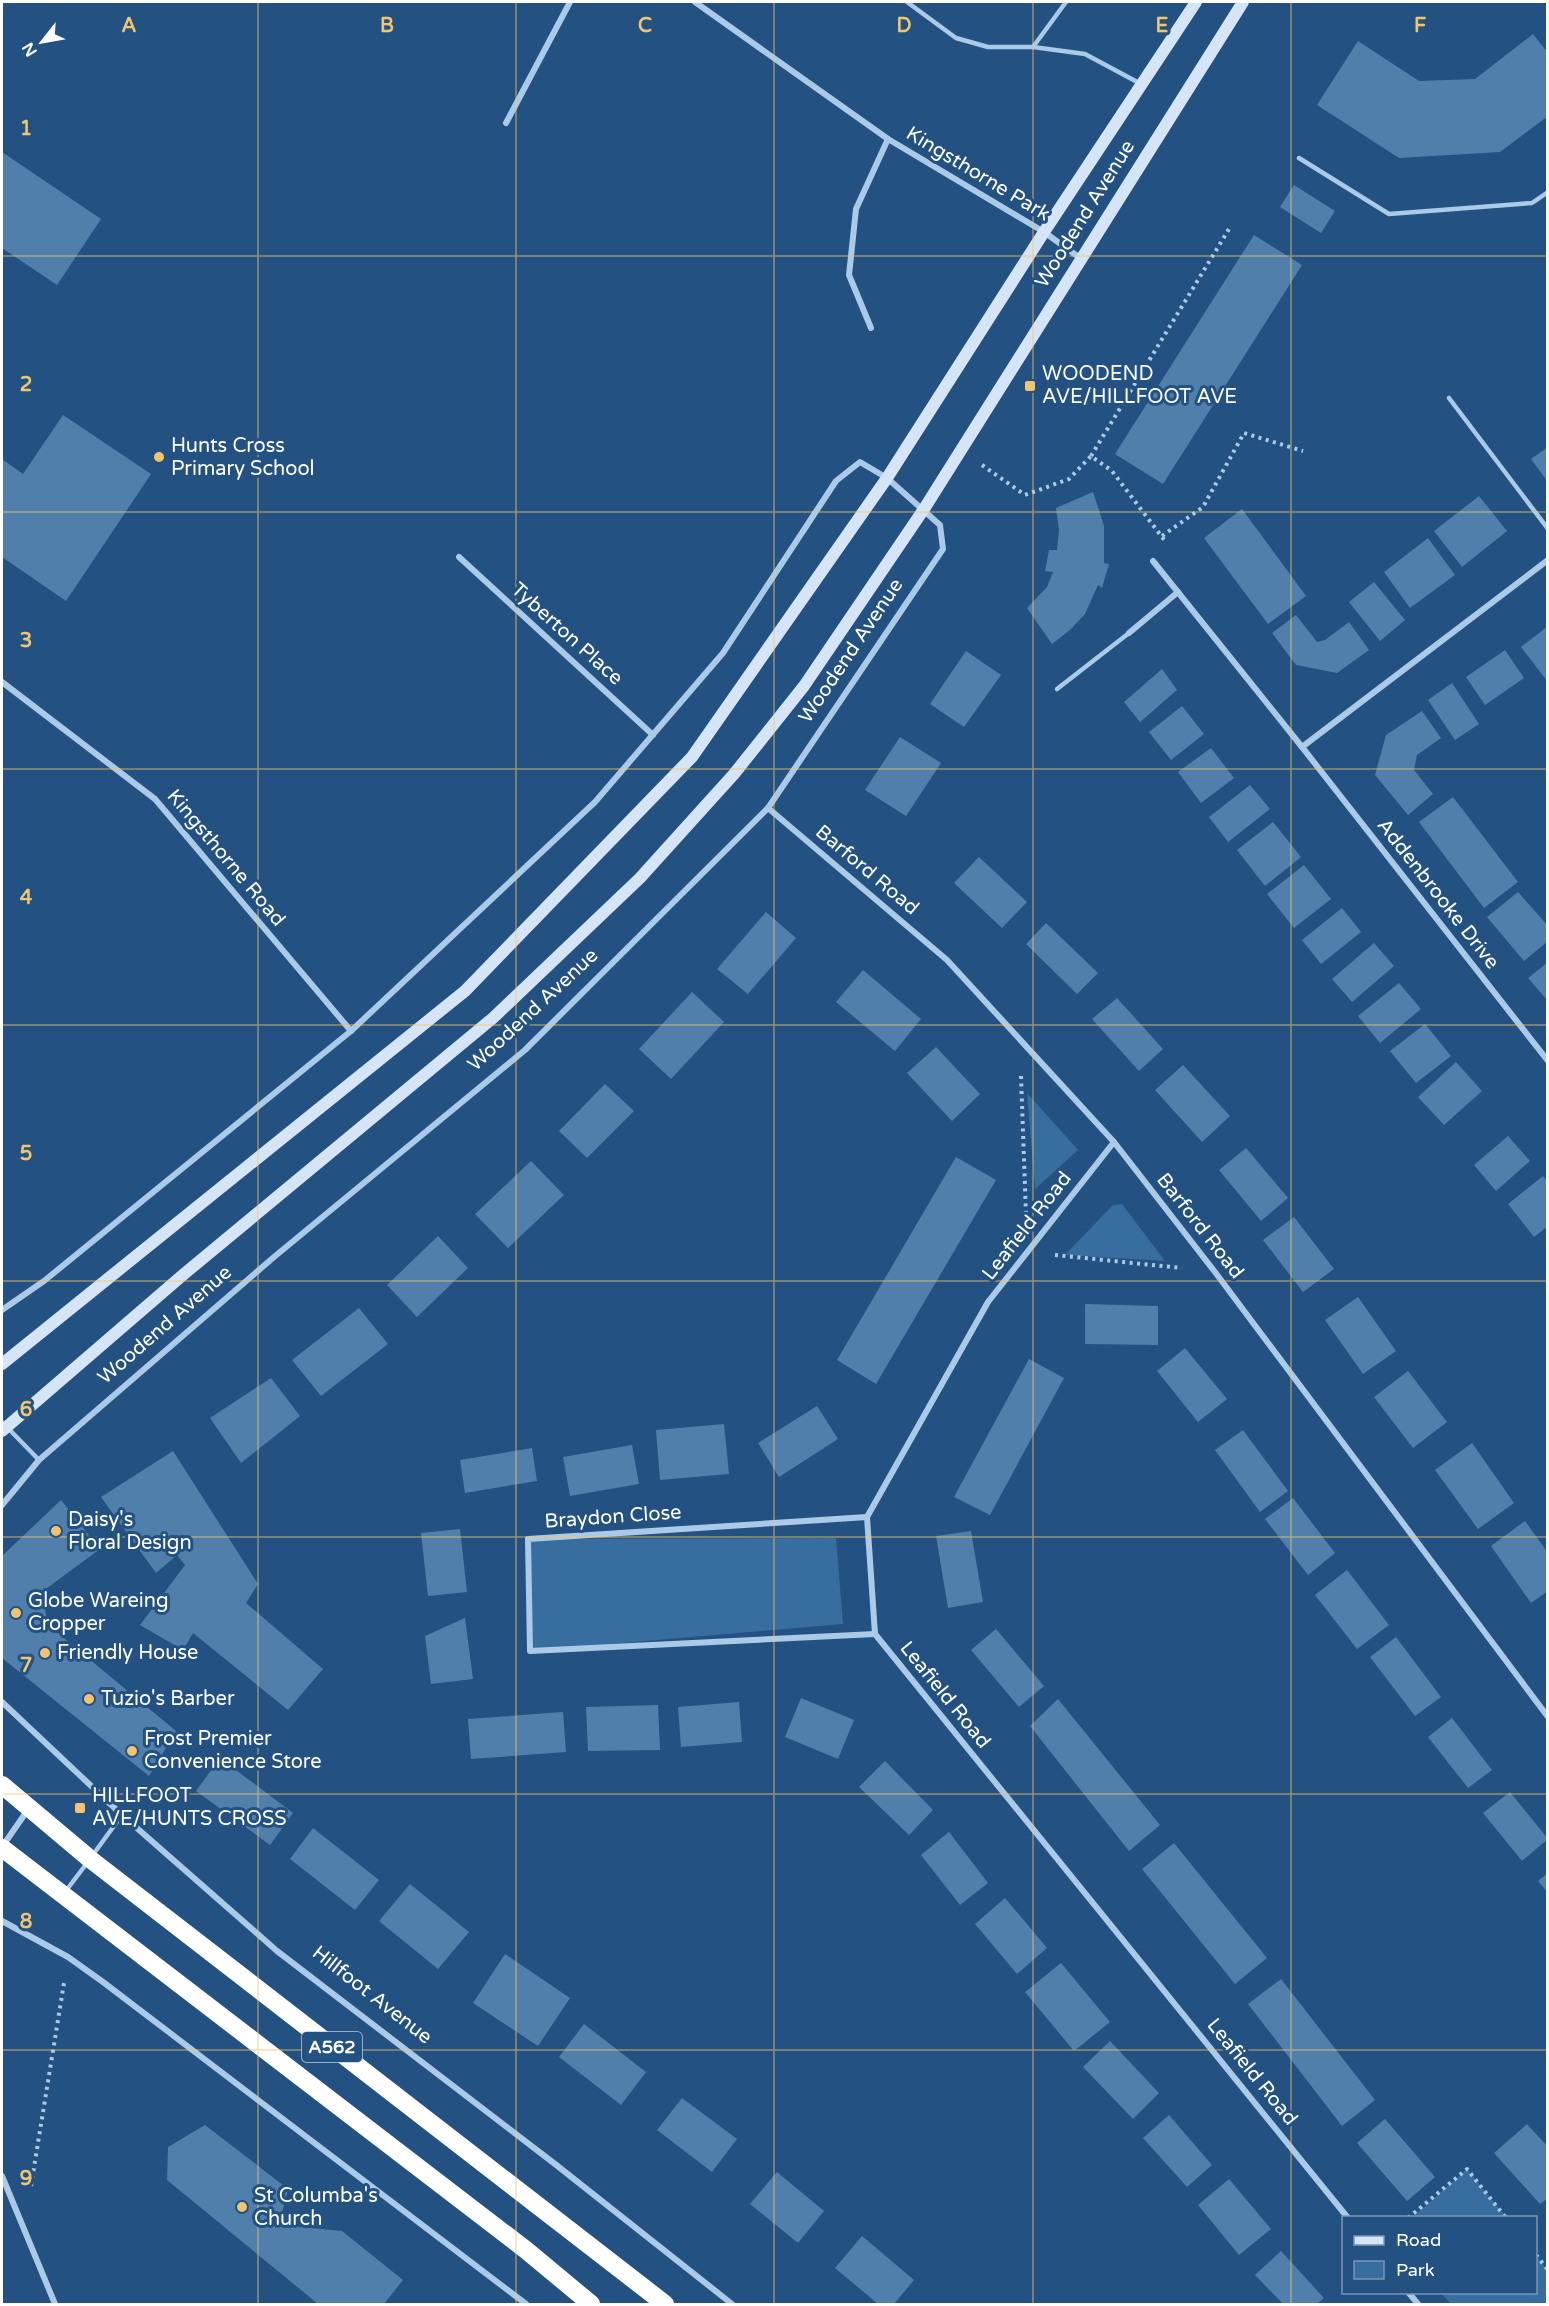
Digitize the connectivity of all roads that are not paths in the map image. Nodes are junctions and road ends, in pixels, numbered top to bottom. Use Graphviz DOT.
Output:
graph roads {
  1 [pos="570,2"];
  2 [pos="695,2"];
  3 [pos="907,2"];
  4 [pos="1066,2"];
  5 [pos="1196,2"];
  6 [pos="1243,2"];
  7 [pos="1033,47"];
  8 [pos="1142,84"];
  9 [pos="506,123"];
  10 [pos="888,139"];
  11 [pos="1299,158"];
  12 [pos="1548,192"];
  13 [pos="1044,232"];
  14 [pos="1080,258"];
  15 [pos="871,328"];
  16 [pos="1449,398"];
  17 [pos="887,478"];
  18 [pos="924,509"];
  19 [pos="1548,529"];
  20 [pos="459,557"];
  21 [pos="1548,560"];
  22 [pos="1153,561"];
  23 [pos="1178,592"];
  24 [pos="1129,633"];
  25 [pos="2,682"];
  26 [pos="1057,689"];
  27 [pos="653,735"];
  28 [pos="1302,747"];
  29 [pos="768,808"];
  30 [pos="351,1030"];
  31 [pos="1548,1061"];
  32 [pos="1114,1142"];
  33 [pos="2,1310"];
  34 [pos="2,1364"];
  35 [pos="3,1427"];
  36 [pos="39,1460"];
  37 [pos="2,1505"];
  38 [pos="867,1517"];
  39 [pos="874,1634"];
  40 [pos="2,1702"];
  41 [pos="1548,1718"];
  42 [pos="2,1785"];
  43 [pos="29,1808"];
  44 [pos="122,1815"];
  45 [pos="2,1848"];
  46 [pos="90,1859"];
  47 [pos="63,1895"];
  48 [pos="2,1921"];
  49 [pos="2,2176"];
  50 [pos="1347,2216"];
  51 [pos="55,2304"];
  52 [pos="526,2304"];
  53 [pos="591,2304"];
  54 [pos="665,2304"];
  55 [pos="732,2304"];
  1 -- 9 [label="street"];
  2 -- 10 [label="street, Kingsthorne Park"];
  3 -- 7 [label="lane"];
  4 -- 7 [label="lane"];
  5 -- 8 [label="street, Woodend Avenue"];
  6 -- 14 [label="street, Woodend Avenue"];
  7 -- 8 [label="lane"];
  8 -- 13 [label="street, Woodend Avenue"];
  10 -- 13 [label="street, Kingsthorne Park"];
  10 -- 15 [label="street, Kingsthorne Park"];
  11 -- 12 [label="lane"];
  13 -- 14 [label="street, Kingsthorne Park"];
  13 -- 17 [label="street, Woodend Avenue"];
  14 -- 18 [label="street, Woodend Avenue"];
  16 -- 19 [label="lane"];
  17 -- 18 [label="street"];
  17 -- 27 [label="street"];
  17 -- 34 [label="street, Woodend Avenue"];
  18 -- 29 [label="street, Woodend Avenue"];
  18 -- 35 [label="street, Woodend Avenue"];
  20 -- 27 [label="street, Tyberton Place"];
  21 -- 28 [label="street"];
  22 -- 23 [label="street, Addenbrooke Drive"];
  23 -- 24 [label="street"];
  23 -- 28 [label="street, Addenbrooke Drive"];
  24 -- 26 [label="lane"];
  25 -- 30 [label="street, Kingsthorne Road"];
  27 -- 30 [label="street"];
  28 -- 31 [label="street, Addenbrooke Drive"];
  29 -- 32 [label="street, Barford Road"];
  29 -- 36 [label="street, Woodend Avenue"];
  30 -- 33 [label="street"];
  32 -- 38 [label="street, Leafield Road"];
  32 -- 41 [label="street, Barford Road"];
  35 -- 36 [label="lane"];
  36 -- 37 [label="street"];
  38 -- 39 [label="street, Leafield Road"];
  38 -- 39 [label="street, Braydon Close"];
  39 -- 50 [label="street, Leafield Road"];
  40 -- 44 [label="street, Hillfoot Avenue"];
  42 -- 43 [label="highway, A562"];
  43 -- 45 [label="street"];
  43 -- 46 [label="highway, A562"];
  44 -- 46 [label="lane"];
  44 -- 55 [label="street, Hillfoot Avenue"];
  45 -- 47 [label="highway, A562"];
  46 -- 47 [label="lane"];
  46 -- 54 [label="highway, A562"];
  47 -- 53 [label="highway, A562"];
  48 -- 52 [label="street"];
  49 -- 51 [label="street"];
}
